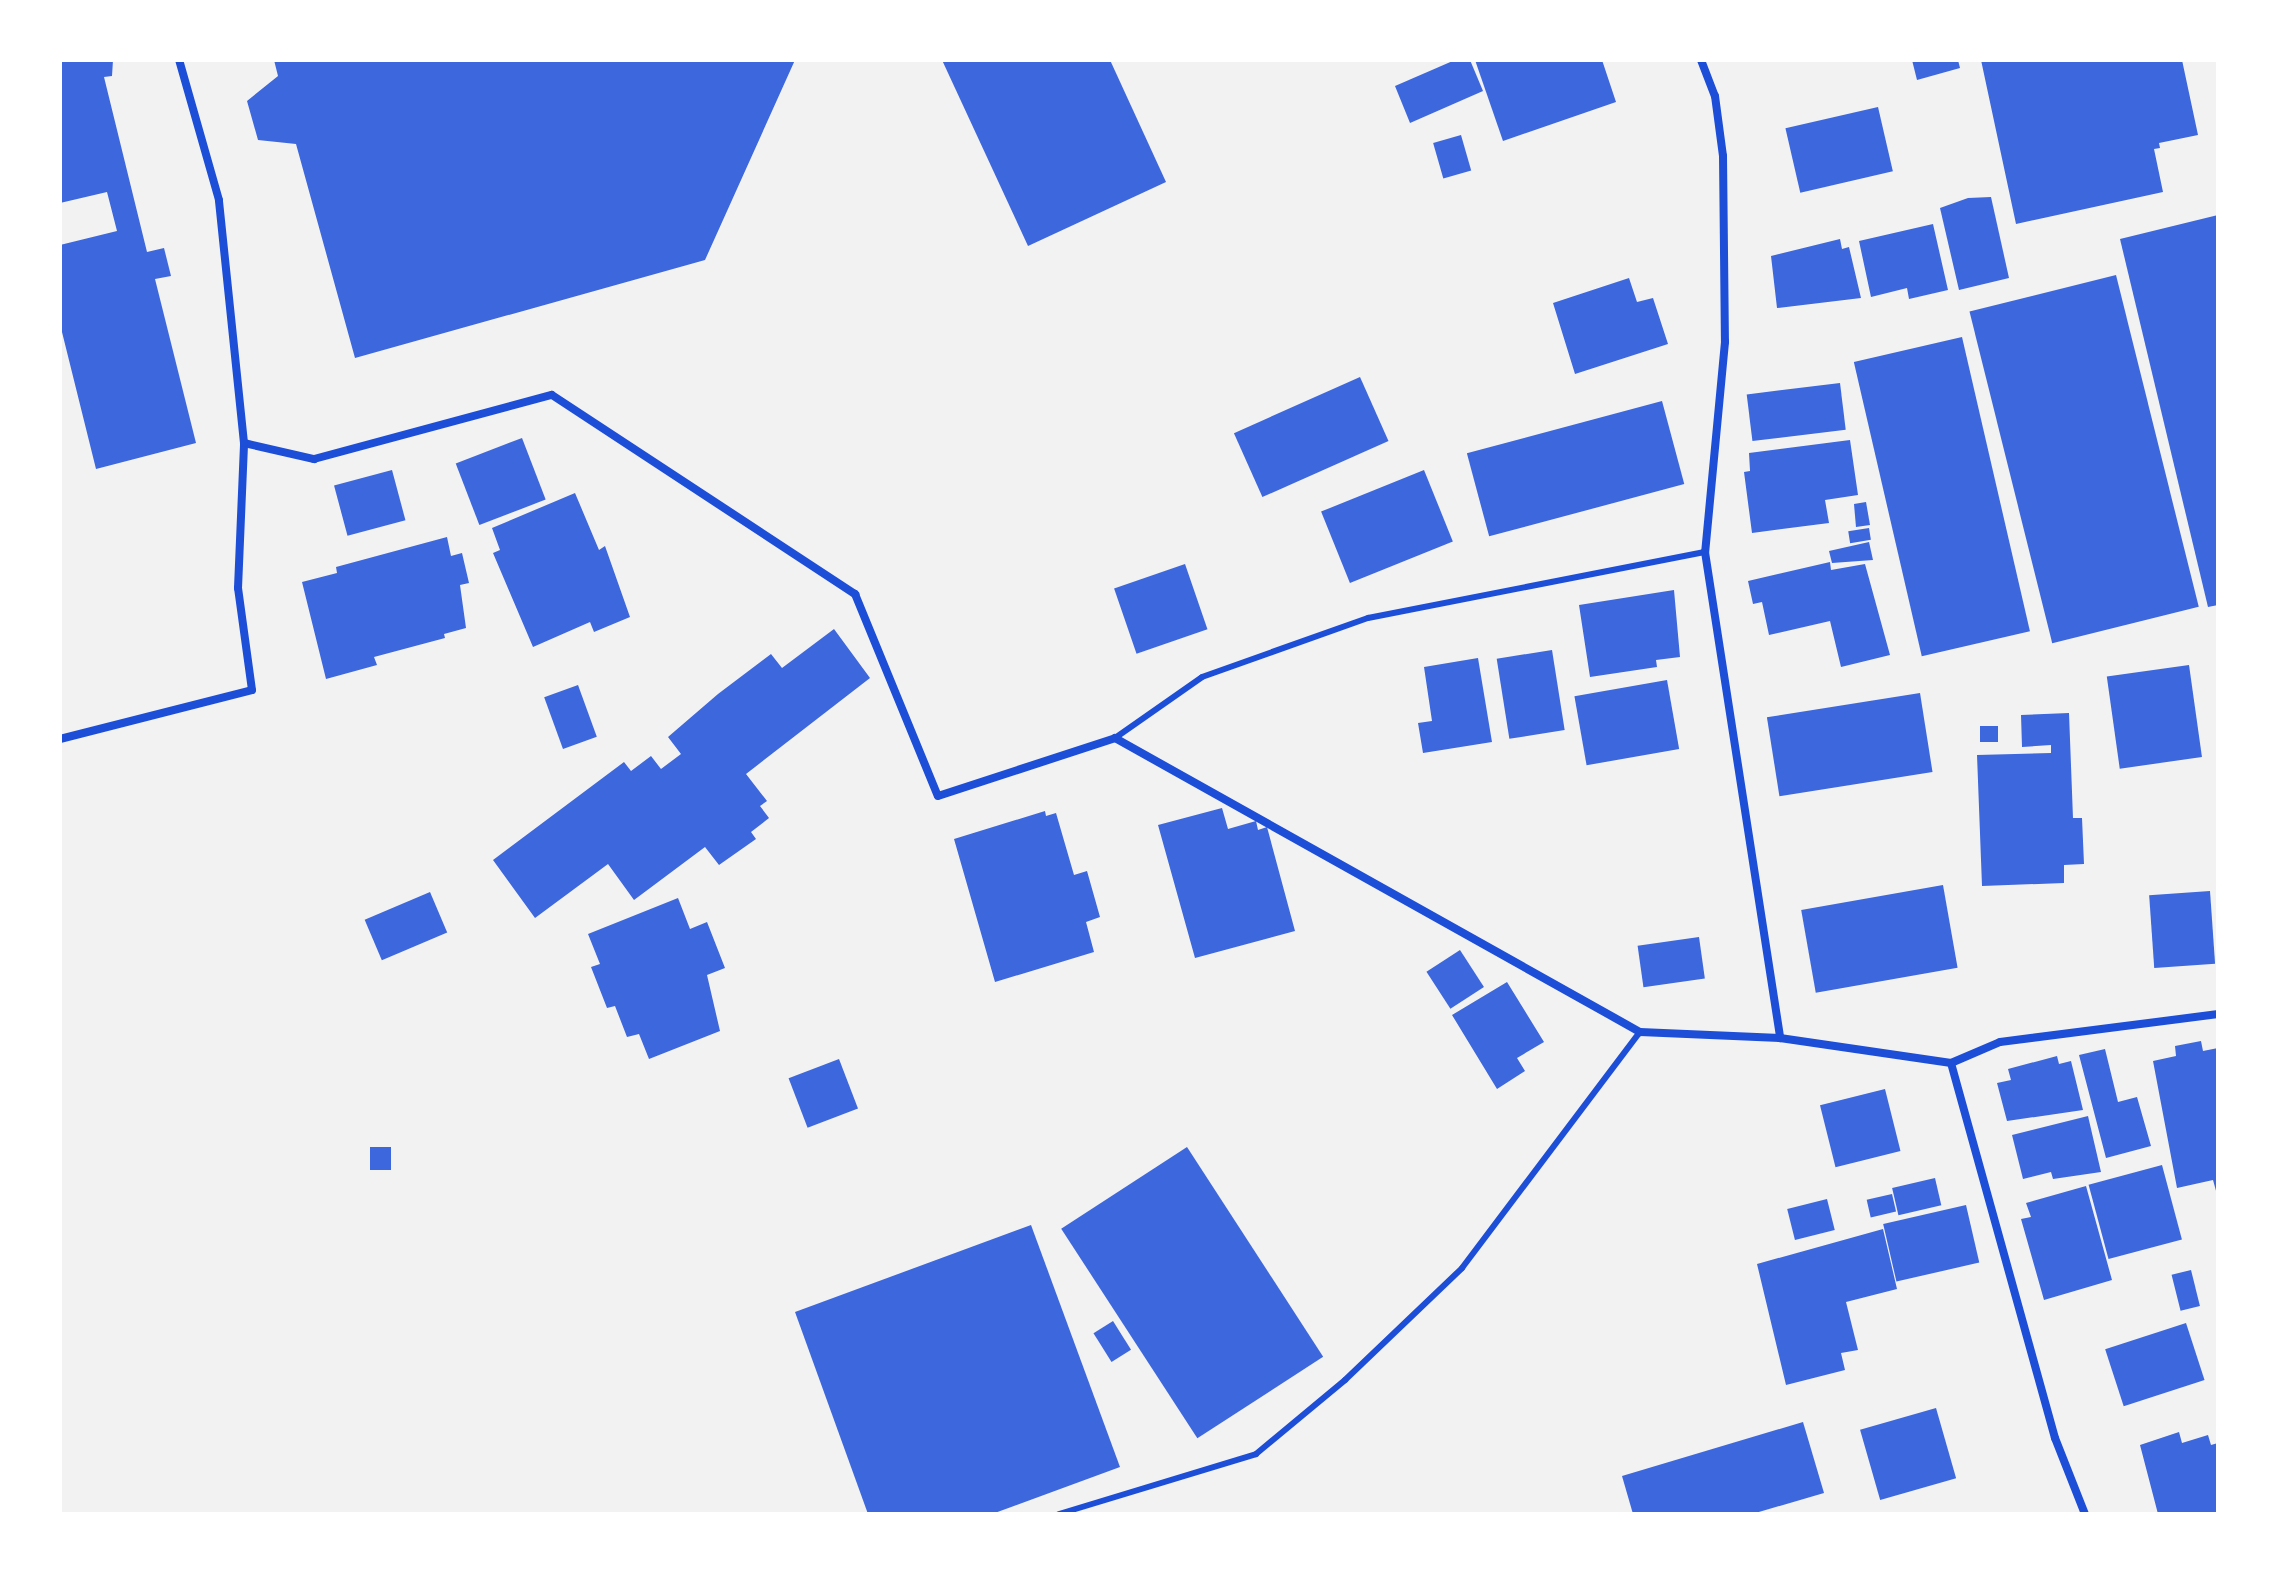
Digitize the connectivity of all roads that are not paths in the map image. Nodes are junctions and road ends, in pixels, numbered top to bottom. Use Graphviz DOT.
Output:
graph roads {
  1 [pos="179,60"];
  2 [pos="1701,60"];
  3 [pos="244,443"];
  4 [pos="1705,552"];
  5 [pos="1115,738"];
  6 [pos="60,739"];
  7 [pos="2218,1014"];
  8 [pos="1640,1032"];
  9 [pos="1780,1038"];
  10 [pos="1951,1063"];
  11 [pos="1059,1514"];
  12 [pos="2085,1514"];
  1 -- 3 [label="street"];
  2 -- 4 [label="street"];
  3 -- 5 [label="street"];
  3 -- 6 [label="street"];
  4 -- 5 [label="lane"];
  4 -- 9 [label="street"];
  5 -- 8 [label="street"];
  7 -- 10 [label="street"];
  8 -- 9 [label="street"];
  8 -- 11 [label="lane"];
  9 -- 10 [label="street"];
  10 -- 12 [label="street"];
}
